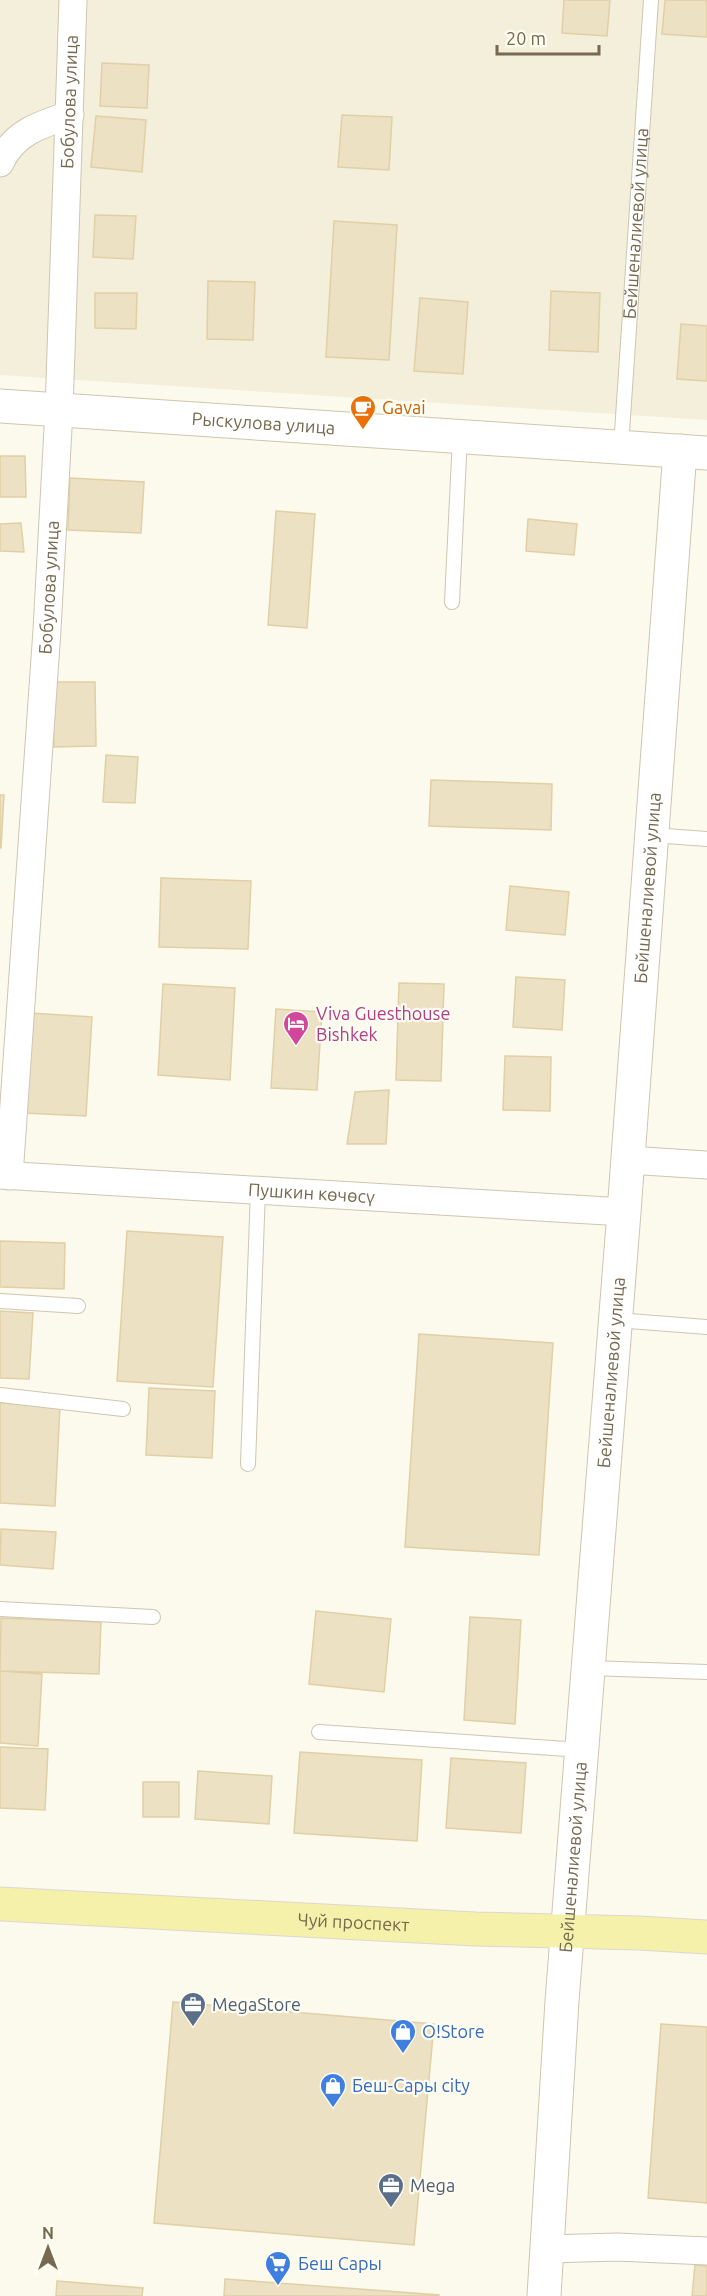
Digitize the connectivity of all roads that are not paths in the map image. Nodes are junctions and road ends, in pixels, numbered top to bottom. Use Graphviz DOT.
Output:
graph roads {
  1 [pos="74,0"];
  2 [pos="651,0"];
  3 [pos="70,115"];
  4 [pos="0,163"];
  5 [pos="0,406"];
  6 [pos="60,410"];
  7 [pos="460,437"];
  8 [pos="621,448"];
  9 [pos="693,452"];
  10 [pos="452,602"];
  11 [pos="652,835"];
  12 [pos="707,839"];
  13 [pos="628,1160"];
  14 [pos="707,1165"];
  15 [pos="4,1175"];
  16 [pos="258,1190"];
  17 [pos="624,1212"];
  18 [pos="0,1301"];
  19 [pos="78,1306"];
  20 [pos="616,1320"];
  21 [pos="707,1327"];
  22 [pos="0,1395"];
  23 [pos="123,1409"];
  24 [pos="248,1464"];
  25 [pos="0,1609"];
  26 [pos="153,1617"];
  27 [pos="590,1668"];
  28 [pos="707,1672"];
  29 [pos="319,1732"];
  30 [pos="582,1750"];
  31 [pos="0,1904"];
  32 [pos="568,1933"];
  33 [pos="707,1937"];
  34 [pos="547,2249"];
  35 [pos="707,2251"];
  36 [pos="544,2296"];
  1 -- 3 [label="street, Бобулова улица"];
  2 -- 8 [label="lane, Бейшеналиевой улица"];
  3 -- 4 [label="street"];
  3 -- 6 [label="street, Бобулова улица"];
  5 -- 6 [label="street, Рыскулова улица"];
  6 -- 7 [label="street, Рыскулова улица"];
  6 -- 15 [label="street, Бобулова улица"];
  7 -- 8 [label="street, Рыскулова улица"];
  7 -- 10 [label="lane"];
  8 -- 9 [label="street, Рыскулова улица"];
  9 -- 11 [label="street, Бейшеналиевой улица"];
  11 -- 12 [label="lane"];
  11 -- 13 [label="street, Бейшеналиевой улица"];
  13 -- 14 [label="street"];
  13 -- 17 [label="street, Бейшеналиевой улица"];
  15 -- 16 [label="street, Пушкин көчөсү"];
  16 -- 17 [label="street, Пушкин көчөсү"];
  16 -- 24 [label="lane"];
  17 -- 20 [label="street, Бейшеналиевой улица"];
  18 -- 19 [label="lane"];
  20 -- 21 [label="lane"];
  20 -- 27 [label="street, Бейшеналиевой улица"];
  22 -- 23 [label="lane"];
  25 -- 26 [label="lane"];
  27 -- 28 [label="lane"];
  27 -- 30 [label="street, Бейшеналиевой улица"];
  29 -- 30 [label="lane"];
  30 -- 32 [label="street, Бейшеналиевой улица"];
  31 -- 32 [label="main road, Чуй проспект"];
  32 -- 33 [label="main road, Чуй проспект"];
  32 -- 34 [label="street, Бейшеналиевой улица"];
  34 -- 35 [label="street"];
  34 -- 36 [label="street, Бейшеналиевой улица"];
}
